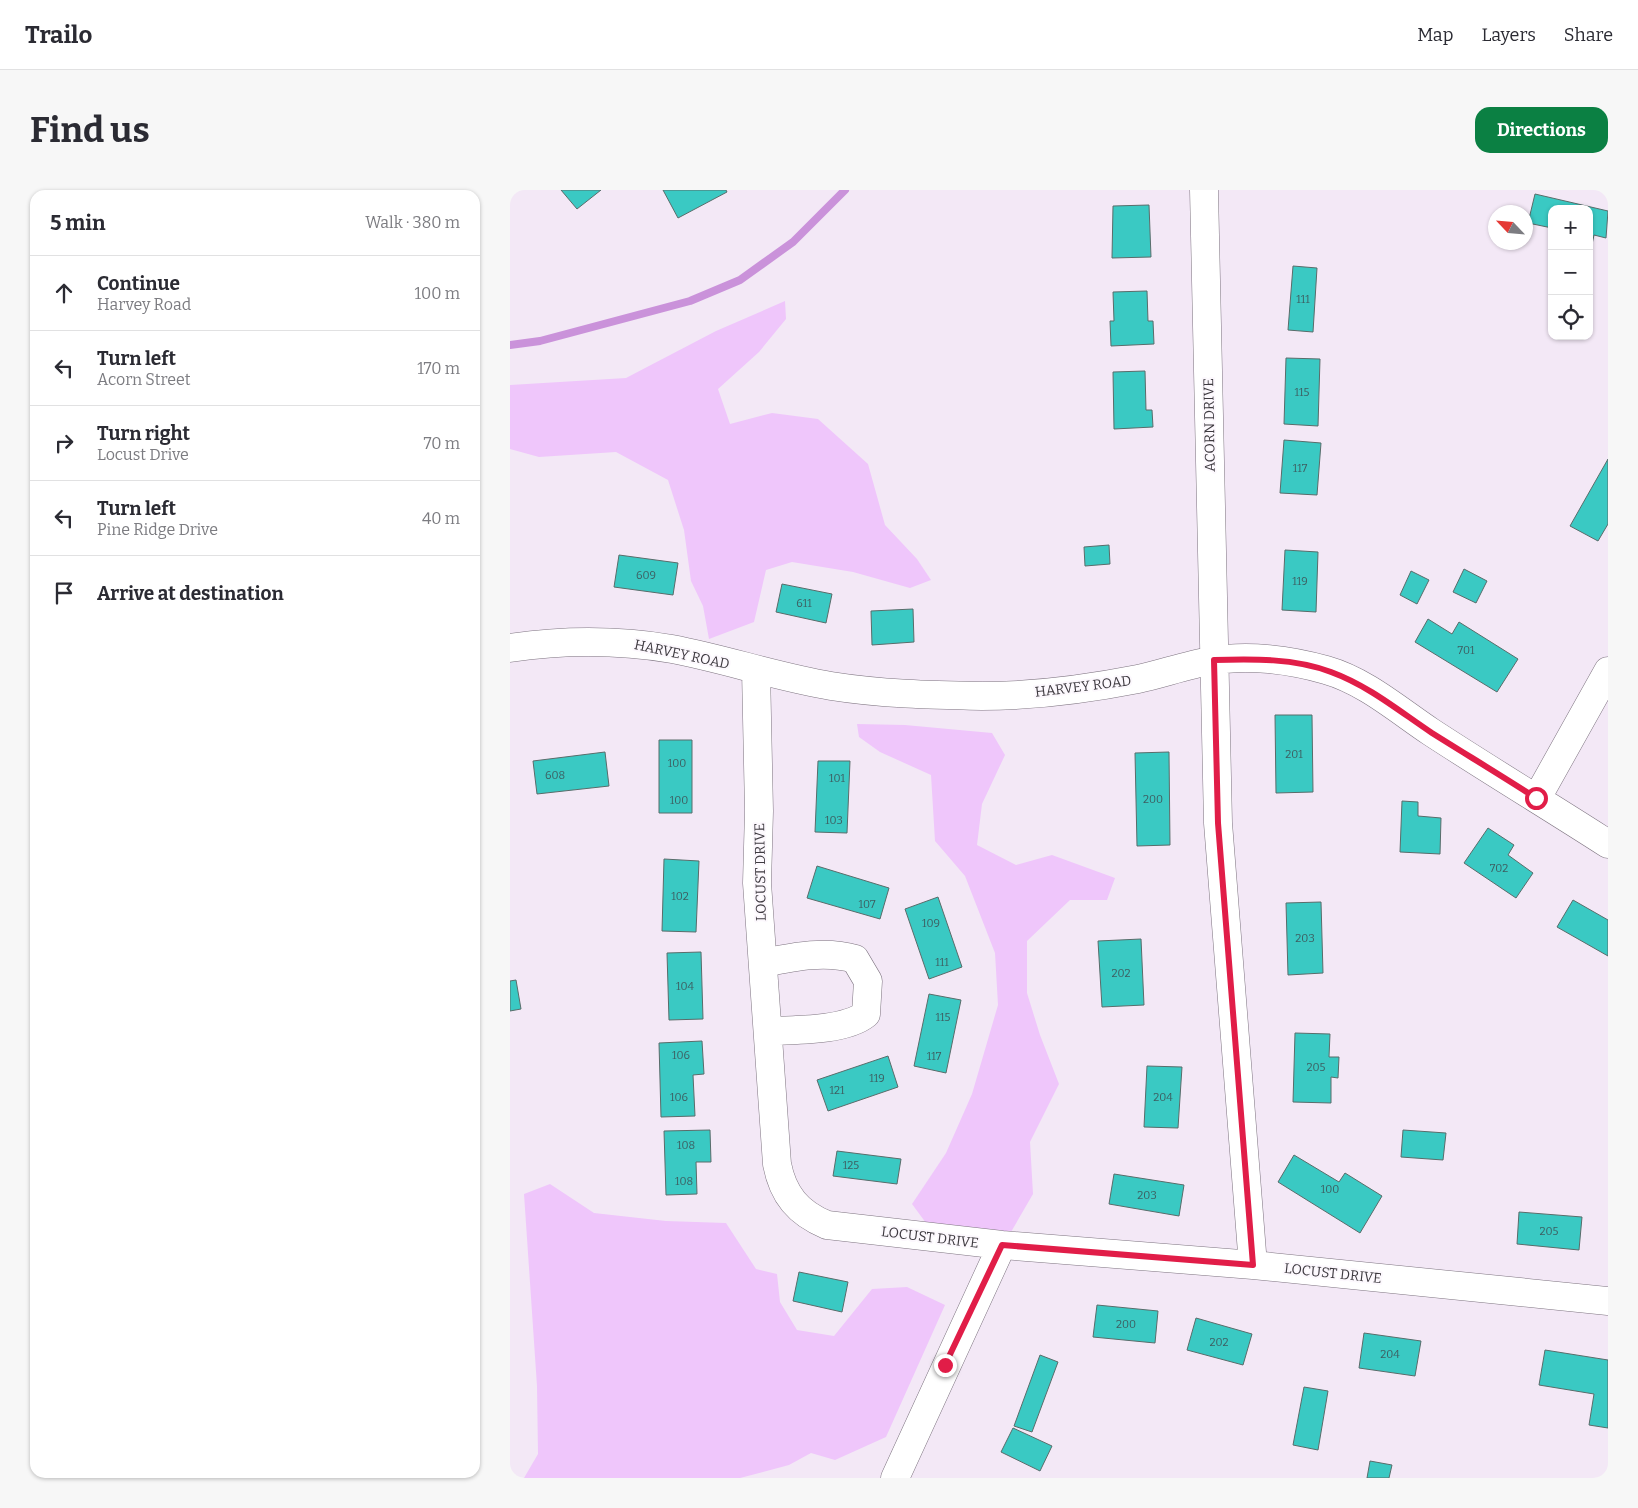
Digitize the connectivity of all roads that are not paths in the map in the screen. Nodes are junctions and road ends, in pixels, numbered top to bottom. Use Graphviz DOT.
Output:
graph roads {
  1 [pos="1204,190"];
  2 [pos="510,648"];
  3 [pos="1214,660"];
  4 [pos="756,670"];
  5 [pos="1608,671"];
  6 [pos="1536,798"];
  7 [pos="1608,844"];
  8 [pos="763,962"];
  9 [pos="768,1031"];
  10 [pos="1002,1245"];
  11 [pos="1253,1265"];
  12 [pos="1608,1301"];
  13 [pos="895,1478"];
  1 -- 3 [label="street, ACORN DRIVE"];
  2 -- 4 [label="street, HARVEY ROAD"];
  3 -- 4 [label="street, HARVEY ROAD"];
  3 -- 6 [label="street, HARVEY ROAD"];
  3 -- 11 [label="street, ACORN DRIVE"];
  4 -- 8 [label="street, LOCUST DRIVE"];
  5 -- 6 [label="street"];
  6 -- 7 [label="street, HARVEY ROAD"];
  8 -- 9 [label="street, LOCUST DRIVE"];
  8 -- 9 [label="street"];
  9 -- 10 [label="street, LOCUST DRIVE"];
  10 -- 11 [label="street, LOCUST DRIVE"];
  10 -- 13 [label="street"];
  11 -- 12 [label="street, LOCUST DRIVE"];
}
